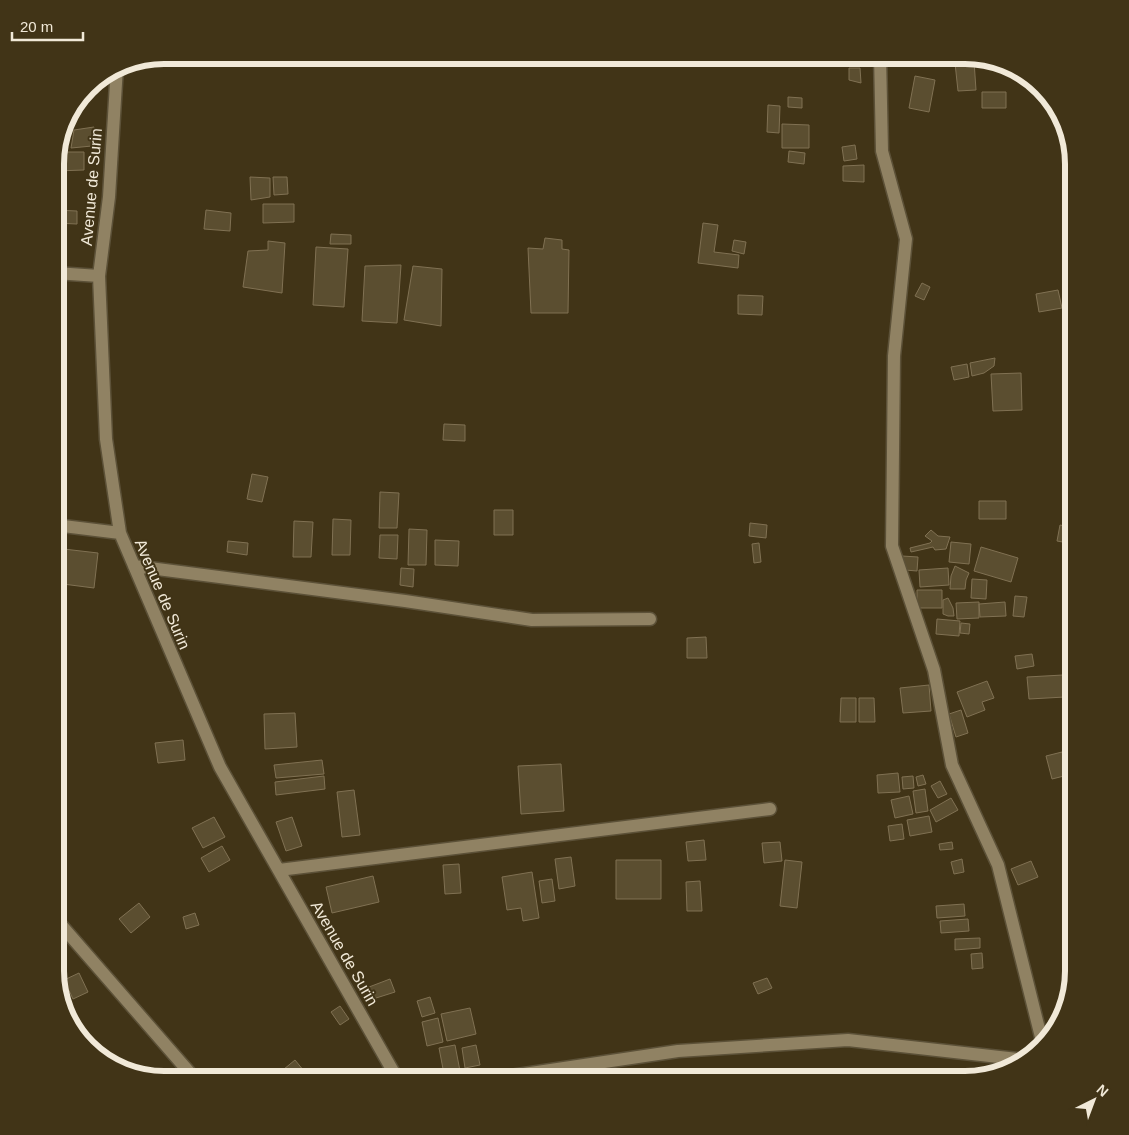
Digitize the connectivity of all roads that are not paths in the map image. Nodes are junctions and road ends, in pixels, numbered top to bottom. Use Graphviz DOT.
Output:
graph roads {
  1 [pos="880,64"];
  2 [pos="116,76"];
  3 [pos="64,274"];
  4 [pos="98,276"];
  5 [pos="64,527"];
  6 [pos="120,533"];
  7 [pos="134,566"];
  8 [pos="650,619"];
  9 [pos="770,809"];
  10 [pos="279,870"];
  11 [pos="64,928"];
  12 [pos="1041,1036"];
  13 [pos="1014,1059"];
  14 [pos="188,1071"];
  15 [pos="393,1071"];
  16 [pos="544,1071"];
  1 -- 12 [label="street"];
  2 -- 4 [label="street, Avenue de Surin"];
  3 -- 4 [label="street"];
  4 -- 6 [label="street, Avenue de Surin"];
  5 -- 6 [label="street"];
  6 -- 7 [label="street, Avenue de Surin"];
  7 -- 8 [label="street"];
  7 -- 10 [label="street, Avenue de Surin"];
  9 -- 10 [label="street"];
  10 -- 15 [label="street, Avenue de Surin"];
  11 -- 14 [label="street"];
  13 -- 16 [label="street"];
}
